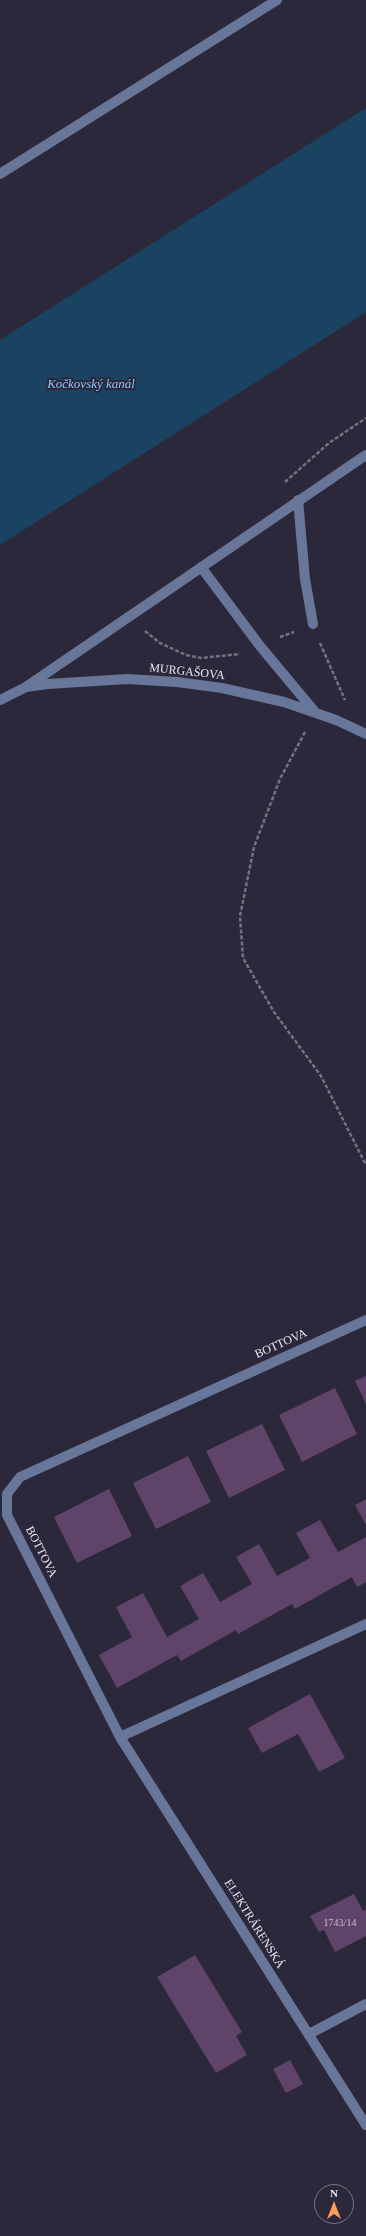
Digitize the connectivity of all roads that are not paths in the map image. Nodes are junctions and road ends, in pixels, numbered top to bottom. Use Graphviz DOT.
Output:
graph roads {
  1 [pos="277,0"];
  2 [pos="0,174"];
  3 [pos="366,455"];
  4 [pos="298,500"];
  5 [pos="201,568"];
  6 [pos="313,624"];
  7 [pos="26,687"];
  8 [pos="0,700"];
  9 [pos="316,712"];
  10 [pos="363,732"];
  11 [pos="366,1320"];
  12 [pos="366,1624"];
  13 [pos="120,1737"];
  14 [pos="366,2004"];
  15 [pos="309,2034"];
  16 [pos="366,2125"];
  1 -- 2 [label="street"];
  3 -- 4 [label="street"];
  4 -- 5 [label="street"];
  4 -- 6 [label="street"];
  5 -- 7 [label="street"];
  5 -- 9 [label="street"];
  7 -- 8 [label="street, MURGAŠOVA"];
  7 -- 9 [label="street, MURGAŠOVA"];
  9 -- 10 [label="street, MURGAŠOVA"];
  11 -- 13 [label="street, BOTTOVA"];
  12 -- 13 [label="street"];
  13 -- 15 [label="street, ELEKTRÁRENSKÁ"];
  14 -- 15 [label="street"];
  15 -- 16 [label="street, ELEKTRÁRENSKÁ"];
}
